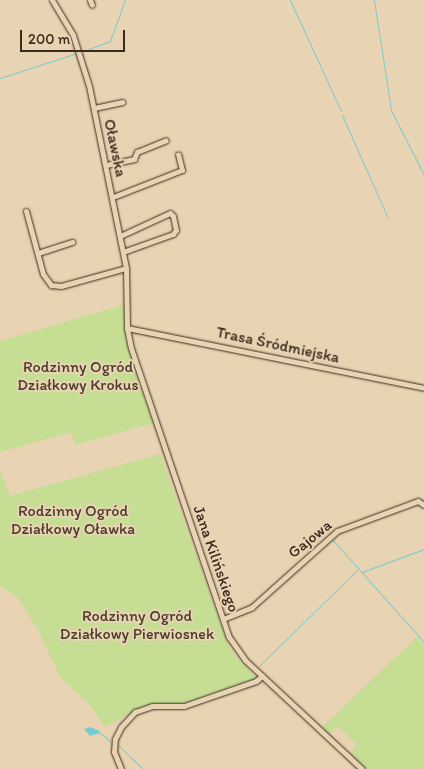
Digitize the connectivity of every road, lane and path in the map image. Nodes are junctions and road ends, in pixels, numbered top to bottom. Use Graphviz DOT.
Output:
graph roads {
  1 [pos="54,1"];
  2 [pos="122,102"];
  3 [pos="94,108"];
  4 [pos="166,140"];
  5 [pos="178,154"];
  6 [pos="106,165"];
  7 [pos="113,197"];
  8 [pos="26,211"];
  9 [pos="120,236"];
  10 [pos="72,242"];
  11 [pos="123,252"];
  12 [pos="38,253"];
  13 [pos="126,268"];
  14 [pos="127,310"];
  15 [pos="127,328"];
  16 [pos="424,388"];
  17 [pos="424,505"];
  18 [pos="223,619"];
  19 [pos="262,676"];
  20 [pos="121,769"];
  21 [pos="362,769"];
  1 -- 3 [label="street, Oławska"];
  2 -- 3 [label="street"];
  3 -- 6 [label="street, Oławska"];
  4 -- 6 [label="street"];
  5 -- 7 [label="street"];
  6 -- 7 [label="street, Oławska"];
  7 -- 9 [label="street, Oławska"];
  8 -- 12 [label="street"];
  9 -- 11 [label="street, Oławska"];
  9 -- 11 [label="street"];
  10 -- 12 [label="street"];
  11 -- 13 [label="street, Oławska"];
  12 -- 13 [label="street"];
  13 -- 14 [label="street, Oławska"];
  14 -- 15 [label="street, Jana Kilińskiego"];
  15 -- 16 [label="street, Trasa Śródmiejska"];
  15 -- 18 [label="street, Jana Kilińskiego"];
  17 -- 18 [label="street, Gajowa"];
  18 -- 19 [label="street, Jana Kilińskiego"];
  19 -- 20 [label="street"];
  19 -- 21 [label="street, Jana Kilińskiego"];
}
